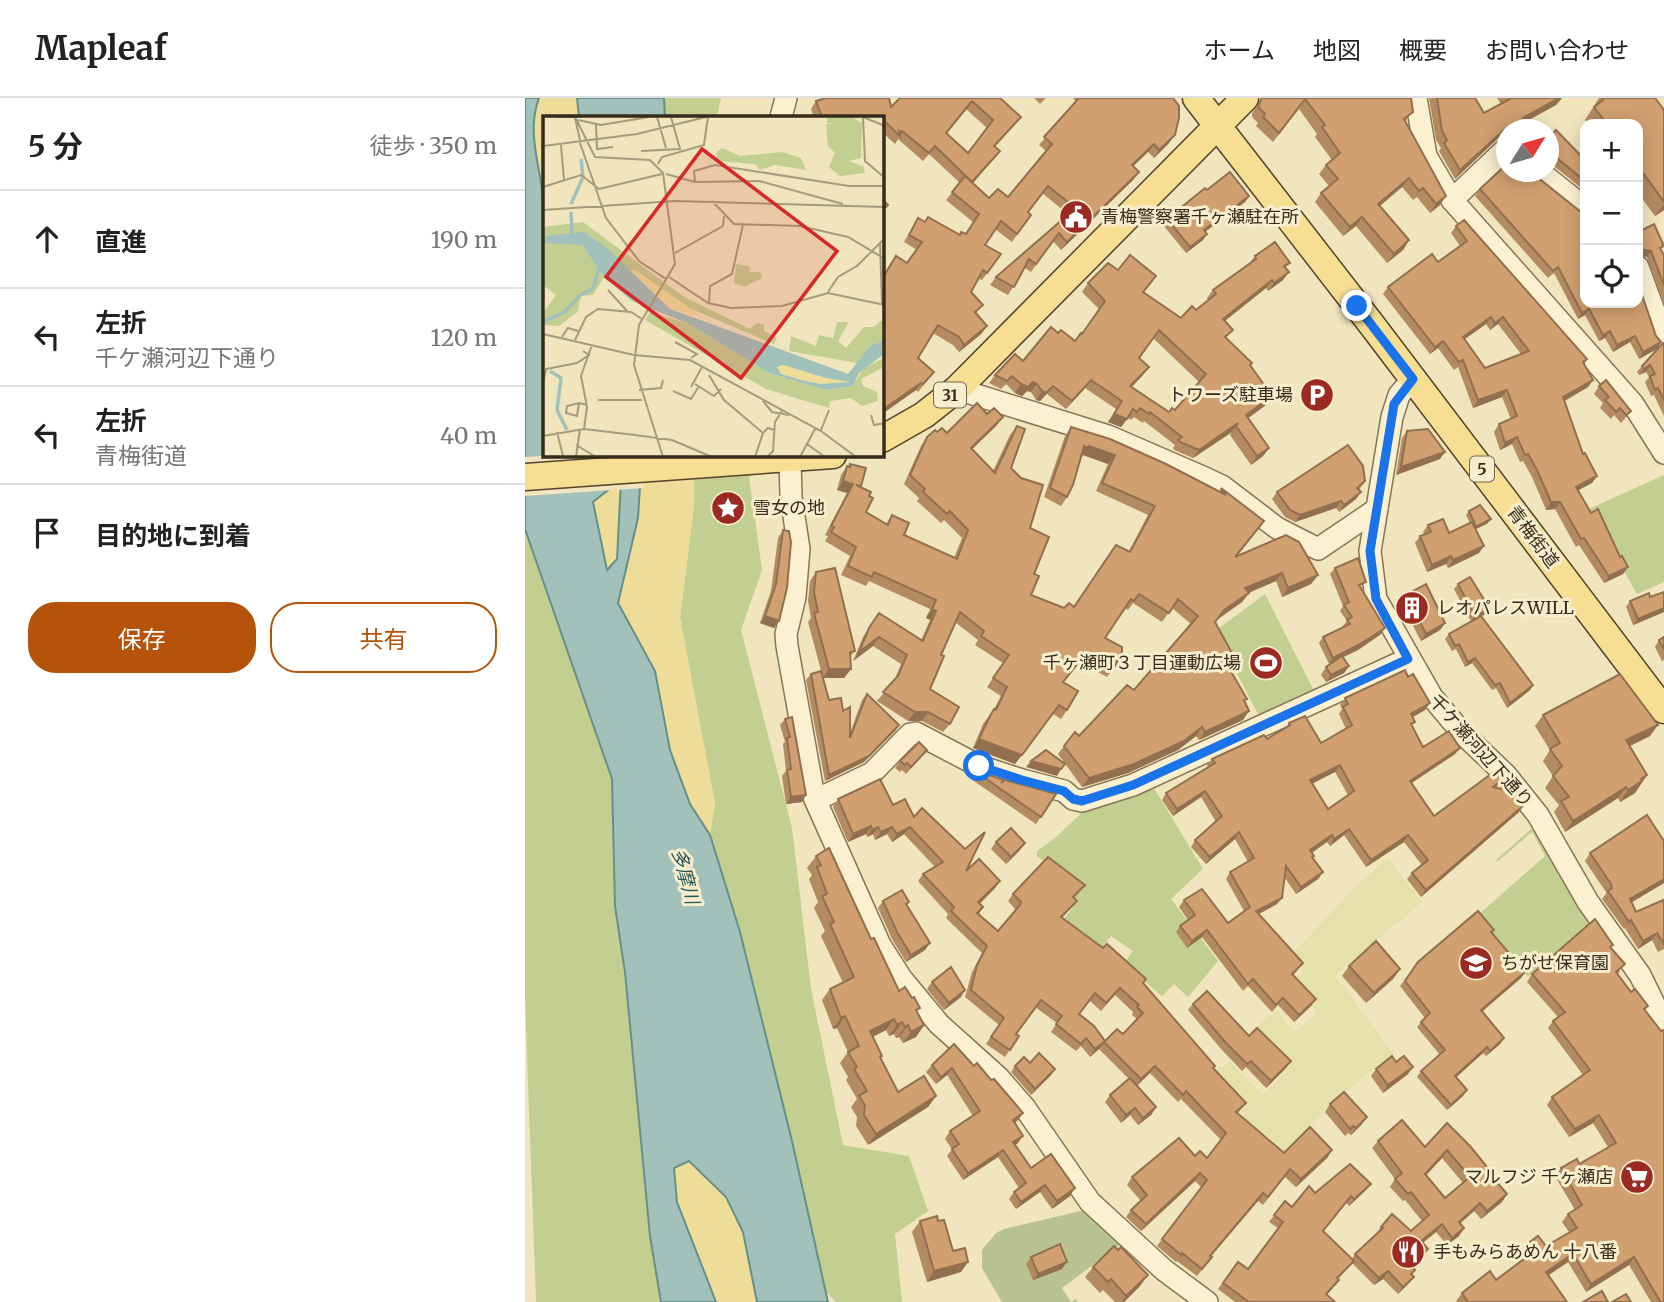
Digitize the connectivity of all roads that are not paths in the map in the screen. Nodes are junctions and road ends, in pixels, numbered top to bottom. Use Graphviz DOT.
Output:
graph roads {
  1 [pos="786,98"];
  2 [pos="1196,98"];
  3 [pos="1245,98"];
  4 [pos="1416,98"];
  5 [pos="781,116"];
  6 [pos="1219,126"];
  7 [pos="1496,158"];
  8 [pos="1552,182"];
  9 [pos="1452,200"];
  10 [pos="1580,204"];
  11 [pos="1643,281"];
  12 [pos="1664,338"];
  13 [pos="1413,379"];
  14 [pos="957,389"];
  15 [pos="884,438"];
  16 [pos="1664,453"];
  17 [pos="802,457"];
  18 [pos="770,459"];
  19 [pos="525,477"];
  20 [pos="1377,509"];
  21 [pos="1408,659"];
  22 [pos="1664,710"];
  23 [pos="817,803"];
  24 [pos="1664,1024"];
  25 [pos="1207,1302"];
  1 -- 5 [label="street"];
  2 -- 6 [label="main road, 青梅街道 / 5"];
  3 -- 6 [label="main road, 31"];
  4 -- 9 [label="street"];
  6 -- 13 [label="main road, 青梅街道 / 5"];
  6 -- 14 [label="main road, 31"];
  7 -- 9 [label="street"];
  8 -- 10 [label="street"];
  9 -- 16 [label="street"];
  11 -- 12 [label="street"];
  13 -- 20 [label="street, 千ケ瀬河辺下通り"];
  13 -- 22 [label="main road, 青梅街道 / 5"];
  14 -- 15 [label="main road, 31"];
  14 -- 20 [label="street"];
  17 -- 18 [label="main road"];
  18 -- 19 [label="main road"];
  18 -- 23 [label="street"];
  20 -- 21 [label="street, 千ケ瀬河辺下通り"];
  21 -- 23 [label="street"];
  21 -- 24 [label="street, 千ケ瀬河辺下通り"];
  23 -- 25 [label="street"];
}
